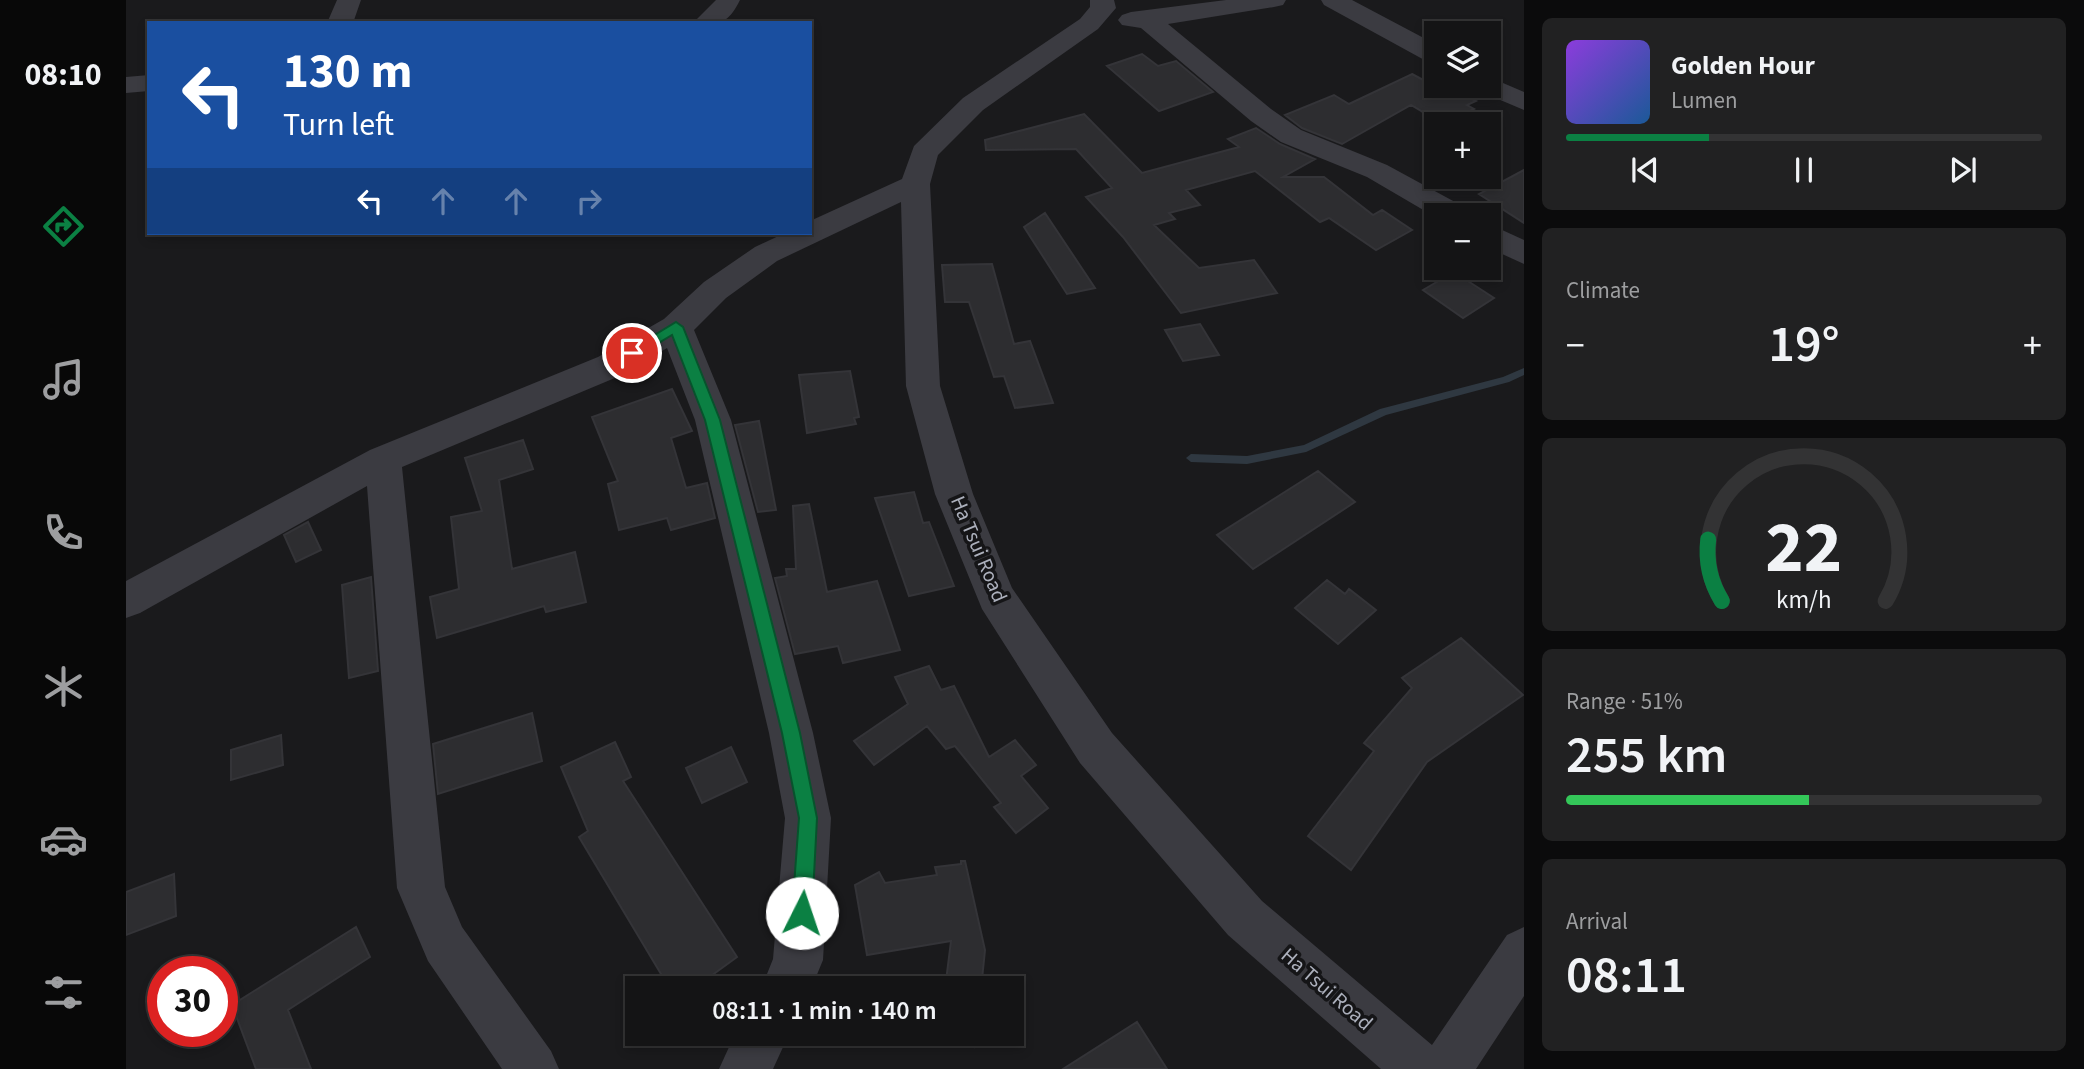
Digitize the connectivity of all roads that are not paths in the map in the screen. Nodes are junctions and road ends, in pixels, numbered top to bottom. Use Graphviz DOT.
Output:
graph roads {
  1 [pos="349,0"];
  2 [pos="728,0"];
  3 [pos="1274,0"];
  4 [pos="1333,0"];
  5 [pos="1103,4"];
  6 [pos="1147,20"];
  7 [pos="341,21"];
  8 [pos="708,21"];
  9 [pos="1424,49"];
  10 [pos="147,83"];
  11 [pos="126,85"];
  12 [pos="1501,91"];
  13 [pos="1524,102"];
  14 [pos="915,184"];
  15 [pos="1434,203"];
  16 [pos="812,232"];
  17 [pos="806,235"];
  18 [pos="1501,241"];
  19 [pos="1524,254"];
  20 [pos="676,327"];
  21 [pos="383,460"];
  22 [pos="126,601"];
  23 [pos="1524,952"];
  24 [pos="791,976"];
  25 [pos="757,1046"];
  26 [pos="533,1069"];
  27 [pos="745,1069"];
  28 [pos="1420,1069"];
  29 [pos="1447,1069"];
  1 -- 7 [label="street"];
  2 -- 8 [label="street"];
  3 -- 6 [label="street"];
  4 -- 9 [label="street"];
  5 -- 6 [label="street"];
  5 -- 14 [label="street, Ha Tsui Road"];
  6 -- 15 [label="street"];
  10 -- 11 [label="street"];
  12 -- 13 [label="street"];
  14 -- 16 [label="street"];
  14 -- 28 [label="street, Ha Tsui Road"];
  17 -- 20 [label="street"];
  18 -- 19 [label="street"];
  20 -- 21 [label="street"];
  20 -- 24 [label="street"];
  21 -- 22 [label="street"];
  21 -- 26 [label="street"];
  23 -- 29 [label="street"];
  25 -- 27 [label="street"];
}
